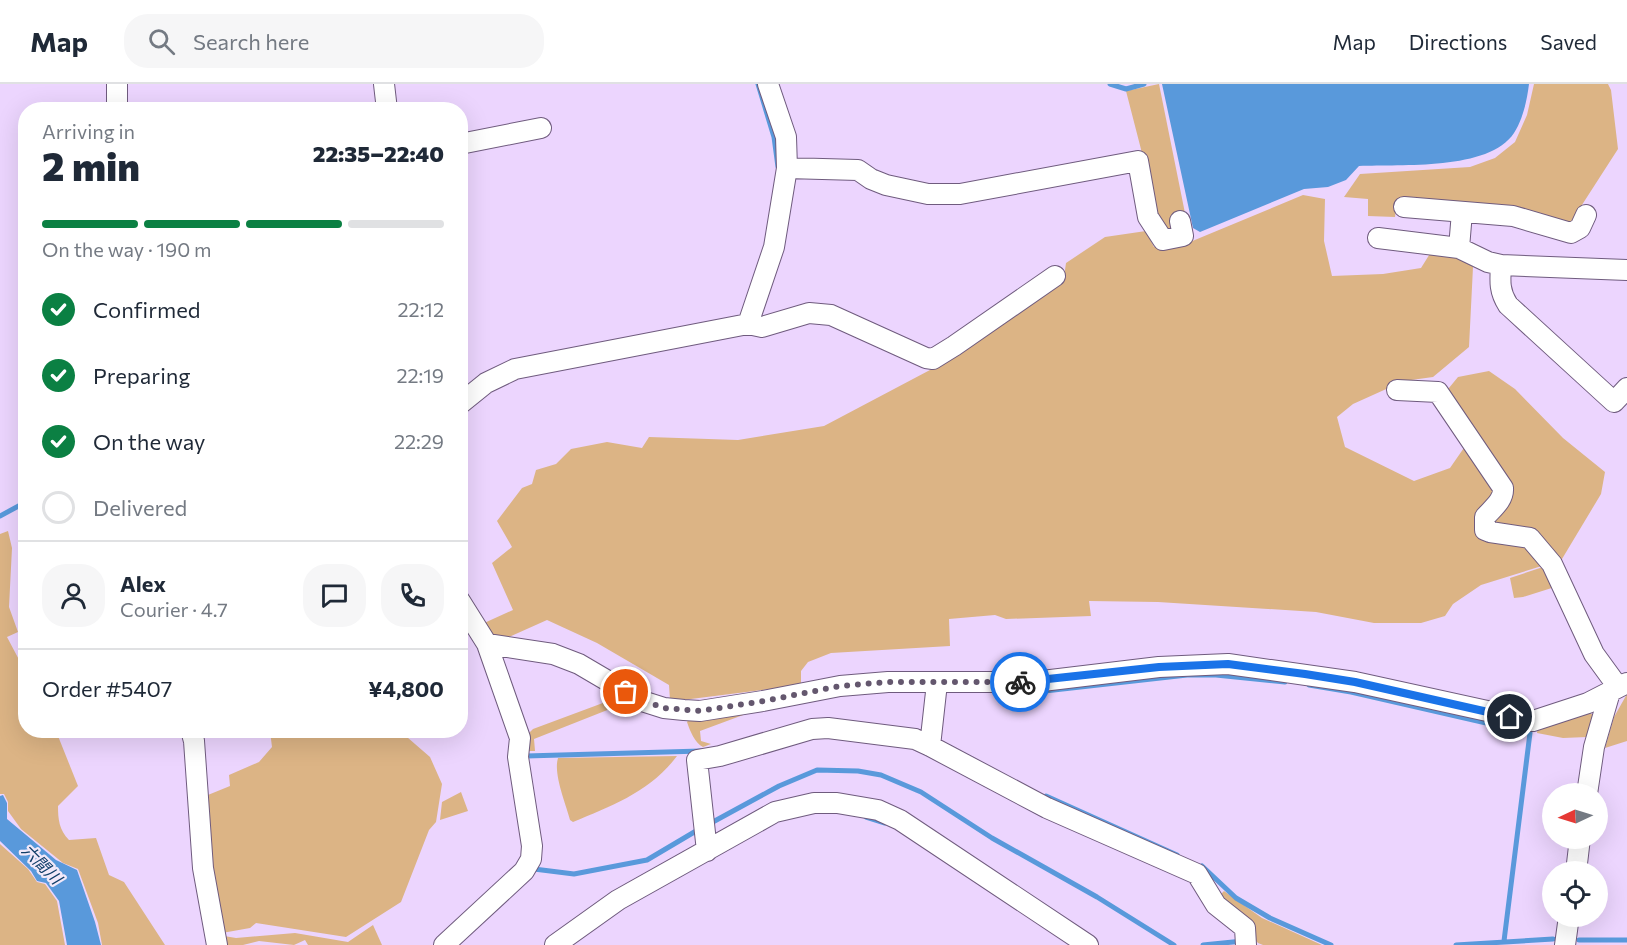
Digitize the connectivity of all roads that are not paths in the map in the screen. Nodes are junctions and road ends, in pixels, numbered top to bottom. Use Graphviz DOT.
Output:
graph roads {
  1 [pos="117,84"];
  2 [pos="384,84"];
  3 [pos="768,84"];
  4 [pos="117,102"];
  5 [pos="386,102"];
  6 [pos="541,128"];
  7 [pos="468,142"];
  8 [pos="787,168"];
  9 [pos="1404,207"];
  10 [pos="1462,212"];
  11 [pos="1586,214"];
  12 [pos="1180,221"];
  13 [pos="1378,238"];
  14 [pos="1459,248"];
  15 [pos="1501,265"];
  16 [pos="1627,270"];
  17 [pos="1055,276"];
  18 [pos="748,324"];
  19 [pos="1627,388"];
  20 [pos="1397,390"];
  21 [pos="468,398"];
  22 [pos="468,614"];
  23 [pos="487,644"];
  24 [pos="937,683"];
  25 [pos="1618,687"];
  26 [pos="193,738"];
  27 [pos="931,738"];
  28 [pos="1589,783"];
  29 [pos="707,851"];
  30 [pos="1567,927"];
  31 [pos="1247,942"];
  32 [pos="217,945"];
  33 [pos="444,945"];
  34 [pos="555,945"];
  35 [pos="1088,945"];
  36 [pos="1565,945"];
  1 -- 4 [label="street"];
  2 -- 5 [label="street"];
  3 -- 8 [label="street"];
  6 -- 7 [label="street"];
  8 -- 12 [label="street"];
  8 -- 18 [label="street"];
  9 -- 10 [label="street"];
  10 -- 11 [label="street"];
  10 -- 14 [label="street"];
  13 -- 14 [label="street"];
  14 -- 15 [label="street"];
  15 -- 16 [label="street"];
  15 -- 19 [label="street"];
  17 -- 18 [label="street"];
  18 -- 21 [label="street"];
  20 -- 25 [label="street"];
  22 -- 23 [label="street"];
  23 -- 24 [label="street"];
  23 -- 33 [label="street"];
  24 -- 25 [label="street"];
  24 -- 27 [label="street"];
  25 -- 28 [label="street"];
  26 -- 32 [label="street"];
  27 -- 29 [label="street"];
  27 -- 31 [label="street"];
  29 -- 34 [label="street"];
  29 -- 35 [label="street"];
  30 -- 36 [label="street"];
}
